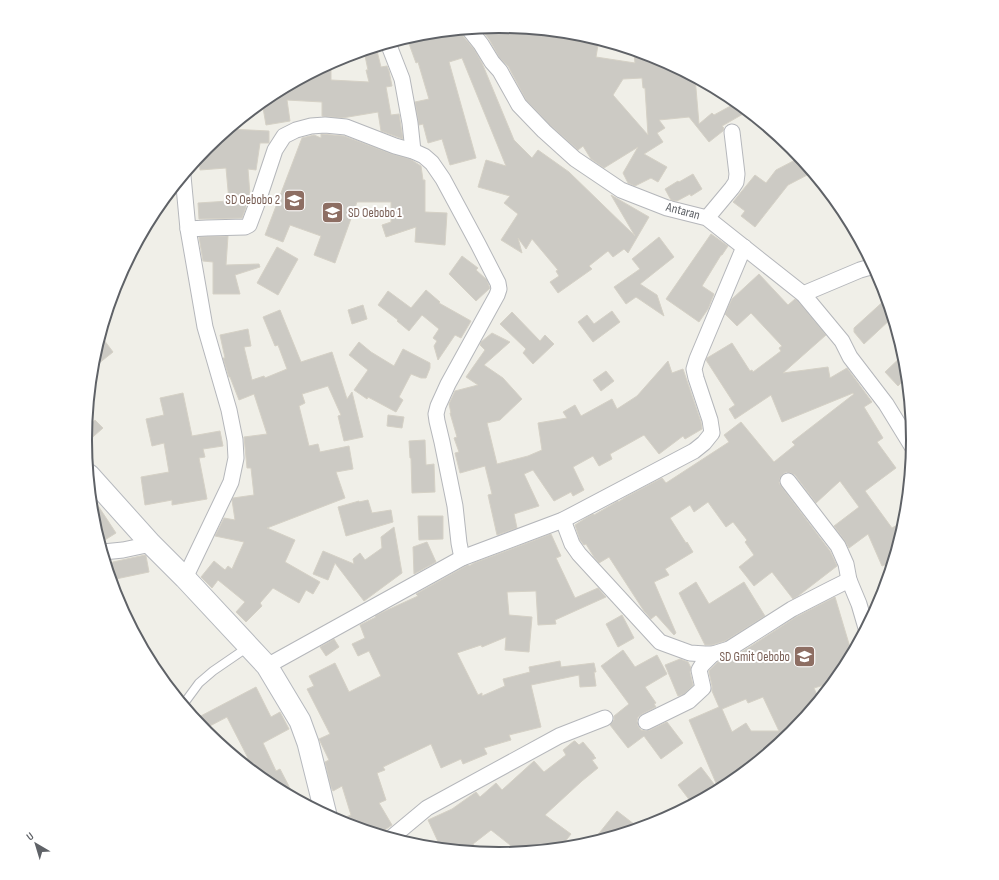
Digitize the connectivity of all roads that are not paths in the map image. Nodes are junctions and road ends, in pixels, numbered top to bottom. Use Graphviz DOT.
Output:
graph roads {
  1 [pos="474,34"];
  2 [pos="390,48"];
  3 [pos="732,132"];
  4 [pos="413,151"];
  5 [pos="184,184"];
  6 [pos="707,218"];
  7 [pos="188,229"];
  8 [pos="744,247"];
  9 [pos="868,268"];
  10 [pos="803,294"];
  11 [pos="906,437"];
  12 [pos="95,481"];
  13 [pos="788,481"];
  14 [pos="563,520"];
  15 [pos="151,544"];
  16 [pos="108,552"];
  17 [pos="462,558"];
  18 [pos="185,578"];
  19 [pos="849,580"];
  20 [pos="864,622"];
  21 [pos="249,647"];
  22 [pos="713,654"];
  23 [pos="267,666"];
  24 [pos="187,700"];
  25 [pos="605,718"];
  26 [pos="646,722"];
  27 [pos="324,807"];
  28 [pos="396,834"];
  1 -- 6 [label="street, Antaran"];
  2 -- 4 [label="street"];
  3 -- 6 [label="street"];
  4 -- 7 [label="street"];
  4 -- 17 [label="street"];
  5 -- 7 [label="street"];
  6 -- 8 [label="street, Antaran"];
  7 -- 18 [label="street"];
  8 -- 10 [label="street, Antaran"];
  8 -- 14 [label="street"];
  9 -- 10 [label="street"];
  10 -- 11 [label="street, Antaran"];
  12 -- 15 [label="street"];
  13 -- 19 [label="street"];
  14 -- 17 [label="street"];
  14 -- 22 [label="street"];
  15 -- 16 [label="street"];
  15 -- 18 [label="street"];
  17 -- 23 [label="street"];
  18 -- 21 [label="street"];
  19 -- 20 [label="street"];
  19 -- 22 [label="street"];
  21 -- 23 [label="street"];
  21 -- 24 [label="lane"];
  22 -- 26 [label="street"];
  23 -- 27 [label="street"];
  25 -- 28 [label="street"];
}
